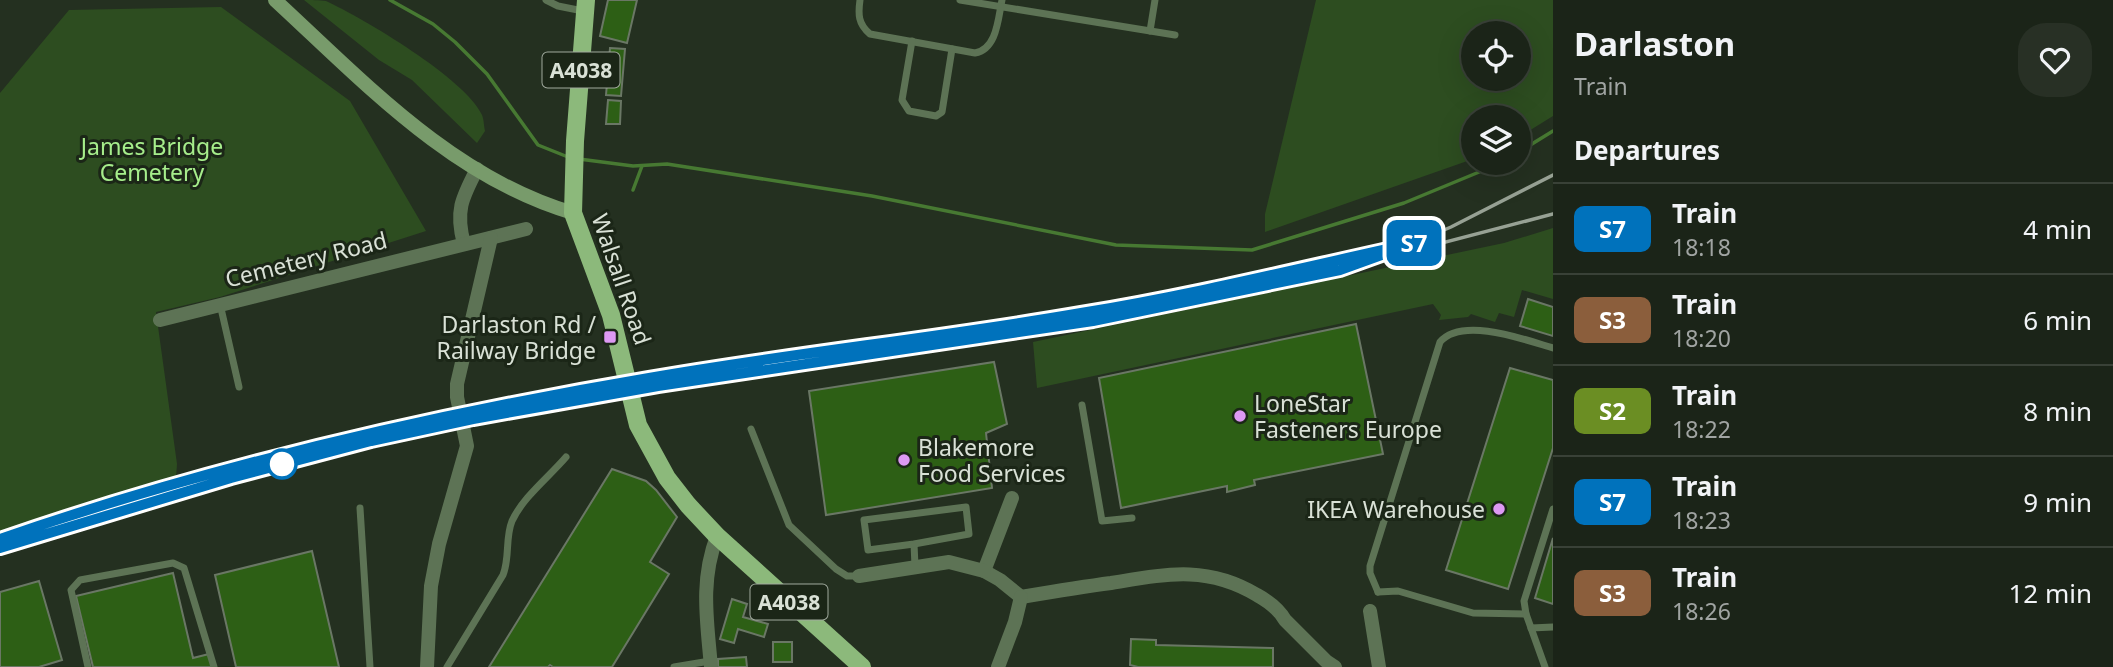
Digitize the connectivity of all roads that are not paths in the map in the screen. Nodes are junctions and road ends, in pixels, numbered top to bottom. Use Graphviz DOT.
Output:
graph roads {
  1 [pos="275,0"];
  2 [pos="546,0"];
  3 [pos="860,0"];
  4 [pos="960,0"];
  5 [pos="1155,0"];
  6 [pos="1001,3"];
  7 [pos="585,6"];
  8 [pos="1150,31"];
  9 [pos="1175,36"];
  10 [pos="912,41"];
  11 [pos="952,49"];
  12 [pos="477,169"];
  13 [pos="573,213"];
  14 [pos="526,229"];
  15 [pos="491,238"];
  16 [pos="464,244"];
  17 [pos="220,303"];
  18 [pos="160,320"];
  19 [pos="1553,348"];
  20 [pos="239,387"];
  21 [pos="1082,405"];
  22 [pos="751,429"];
  23 [pos="566,457"];
  24 [pos="1012,498"];
  25 [pos="360,508"];
  26 [pos="1553,509"];
  27 [pos="1132,518"];
  28 [pos="717,536"];
  29 [pos="914,544"];
  30 [pos="915,566"];
  31 [pos="984,571"];
  32 [pos="859,576"];
  33 [pos="1378,592"];
  34 [pos="1021,597"];
  35 [pos="1370,611"];
  36 [pos="1526,614"];
  37 [pos="1553,627"];
  38 [pos="1531,628"];
  39 [pos="710,664"];
  40 [pos="88,667"];
  41 [pos="214,667"];
  42 [pos="370,667"];
  43 [pos="427,667"];
  44 [pos="447,667"];
  45 [pos="674,667"];
  46 [pos="862,667"];
  47 [pos="998,667"];
  48 [pos="1335,667"];
  49 [pos="1379,667"];
  50 [pos="1545,667"];
  1 -- 12 [label="street"];
  2 -- 7 [label="lane"];
  3 -- 10 [label="lane"];
  4 -- 6 [label="lane"];
  5 -- 8 [label="lane"];
  6 -- 8 [label="lane"];
  6 -- 11 [label="lane"];
  7 -- 13 [label="main road, Walsall Road / A4038"];
  8 -- 9 [label="lane"];
  10 -- 11 [label="lane"];
  10 -- 11 [label="lane"];
  12 -- 13 [label="street"];
  12 -- 16 [label="street"];
  13 -- 28 [label="main road, Walsall Road / A4038"];
  14 -- 15 [label="street, Cemetery Road"];
  15 -- 16 [label="street, Cemetery Road"];
  15 -- 43 [label="street"];
  16 -- 17 [label="street, Cemetery Road"];
  17 -- 18 [label="street, Cemetery Road"];
  17 -- 20 [label="lane"];
  19 -- 33 [label="lane"];
  21 -- 27 [label="lane"];
  22 -- 32 [label="lane"];
  23 -- 44 [label="lane"];
  24 -- 31 [label="street"];
  25 -- 42 [label="lane"];
  26 -- 36 [label="lane"];
  28 -- 39 [label="street"];
  28 -- 46 [label="main road, A4038"];
  29 -- 29 [label="lane"];
  29 -- 30 [label="lane"];
  30 -- 31 [label="street"];
  30 -- 32 [label="street"];
  31 -- 34 [label="street"];
  33 -- 35 [label="lane"];
  33 -- 36 [label="lane"];
  34 -- 47 [label="street"];
  34 -- 48 [label="street"];
  35 -- 49 [label="street"];
  36 -- 38 [label="lane"];
  37 -- 38 [label="lane"];
  38 -- 50 [label="lane"];
  39 -- 45 [label="lane"];
  40 -- 41 [label="lane"];
}
